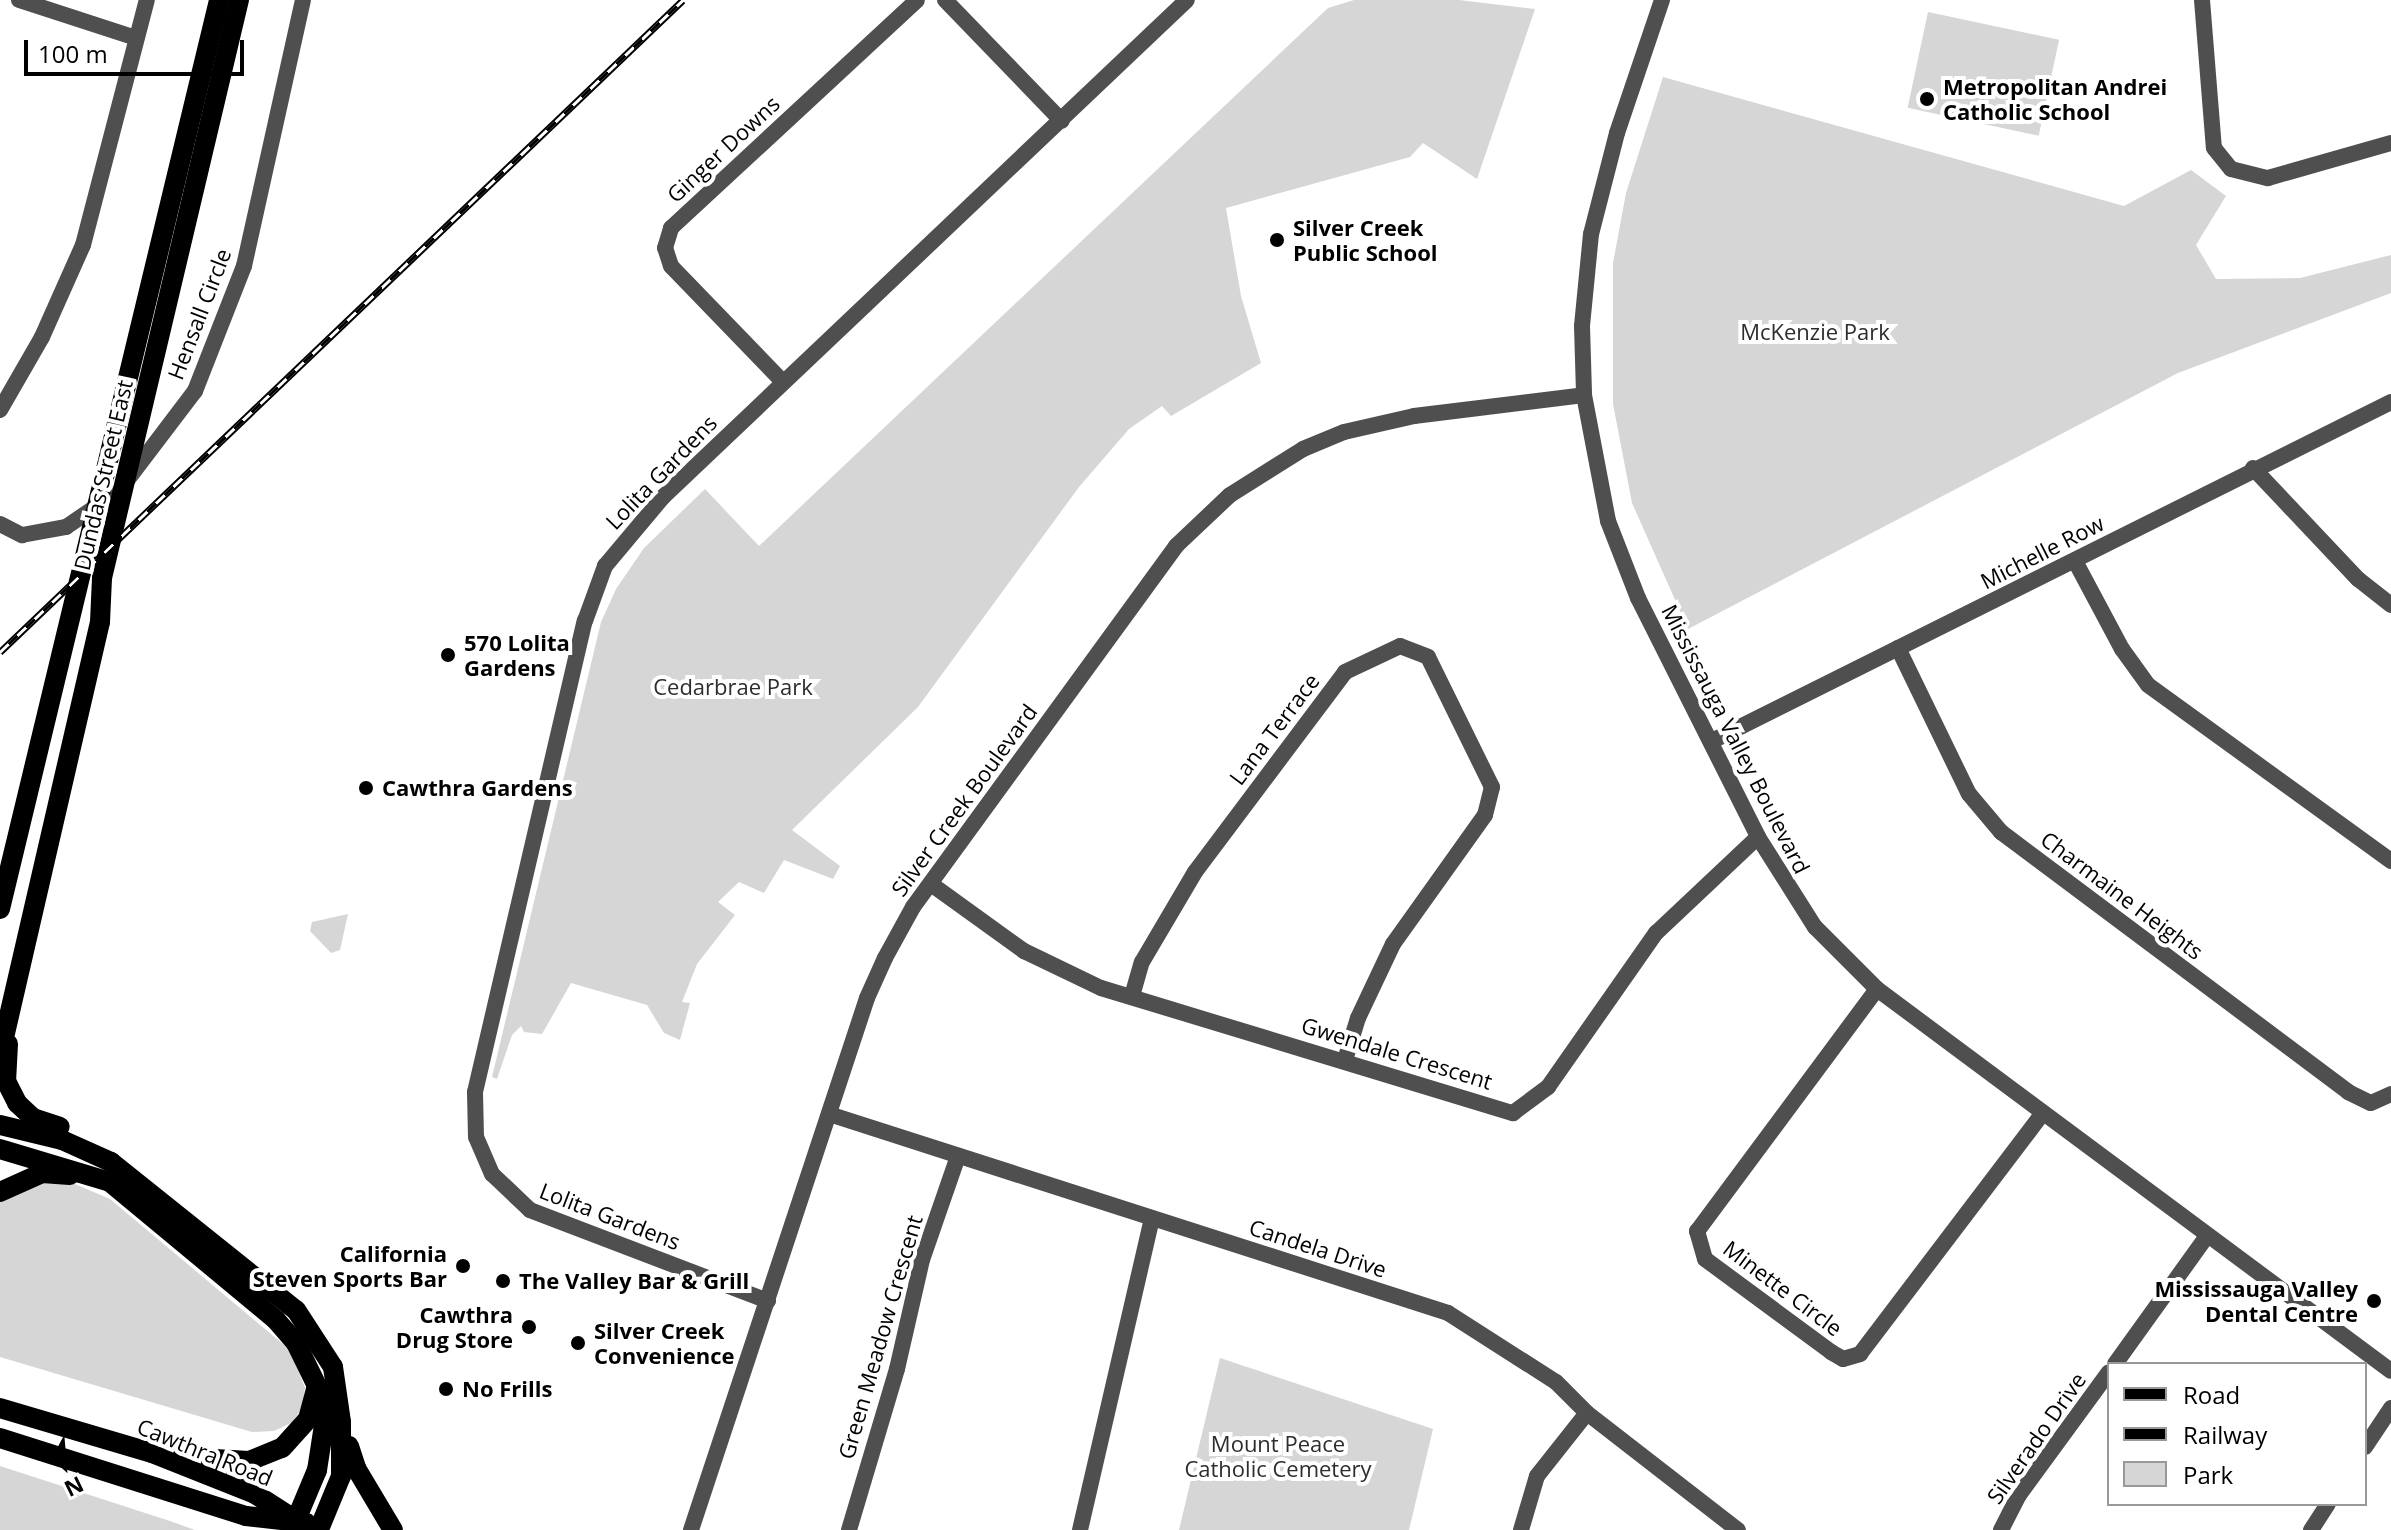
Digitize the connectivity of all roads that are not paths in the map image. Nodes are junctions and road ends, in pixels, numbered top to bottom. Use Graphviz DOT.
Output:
graph roads {
  1 [pos="19,0"];
  2 [pos="147,0"];
  3 [pos="219,0"];
  4 [pos="239,0"];
  5 [pos="303,0"];
  6 [pos="917,0"];
  7 [pos="945,0"];
  8 [pos="1187,0"];
  9 [pos="1662,0"];
  10 [pos="2202,0"];
  11 [pos="136,38"];
  12 [pos="1062,121"];
  13 [pos="2391,143"];
  14 [pos="783,382"];
  15 [pos="1584,395"];
  16 [pos="2391,402"];
  17 [pos="0,410"];
  18 [pos="2253,468"];
  19 [pos="0,524"];
  20 [pos="2075,561"];
  21 [pos="2391,605"];
  22 [pos="1898,648"];
  23 [pos="1712,741"];
  24 [pos="1758,837"];
  25 [pos="2391,861"];
  26 [pos="931,884"];
  27 [pos="0,909"];
  28 [pos="1877,989"];
  29 [pos="15,993"];
  30 [pos="1132,996"];
  31 [pos="0,1055"];
  32 [pos="1345,1060"];
  33 [pos="2391,1094"];
  34 [pos="829,1114"];
  35 [pos="2042,1114"];
  36 [pos="0,1125"];
  37 [pos="0,1149"];
  38 [pos="93,1151"];
  39 [pos="958,1156"];
  40 [pos="90,1177"];
  41 [pos="0,1192"];
  42 [pos="1152,1218"];
  43 [pos="2207,1236"];
  44 [pos="768,1301"];
  45 [pos="2116,1362"];
  46 [pos="2391,1371"];
  47 [pos="2107,1375"];
  48 [pos="317,1386"];
  49 [pos="0,1408"];
  50 [pos="2391,1408"];
  51 [pos="1587,1413"];
  52 [pos="341,1422"];
  53 [pos="0,1438"];
  54 [pos="2367,1444"];
  55 [pos="152,1453"];
  56 [pos="2327,1506"];
  57 [pos="296,1520"];
  58 [pos="323,1528"];
  59 [pos="393,1530"];
  60 [pos="691,1530"];
  61 [pos="849,1530"];
  62 [pos="1080,1530"];
  63 [pos="1521,1530"];
  64 [pos="1738,1530"];
  65 [pos="2001,1530"];
  66 [pos="2311,1530"];
  1 -- 11 [label="street"];
  2 -- 11 [label="street"];
  3 -- 27 [label="main road, Dundas Street East"];
  4 -- 29 [label="main road, Dundas Street East"];
  5 -- 19 [label="street, Hensall Circle"];
  6 -- 14 [label="street, Ginger Downs"];
  7 -- 12 [label="street"];
  8 -- 12 [label="street, Lolita Gardens"];
  9 -- 15 [label="street, Mississauga Valley Boulevard"];
  10 -- 13 [label="street"];
  11 -- 17 [label="street"];
  12 -- 14 [label="street, Lolita Gardens"];
  14 -- 44 [label="street, Lolita Gardens"];
  15 -- 23 [label="street, Mississauga Valley Boulevard"];
  15 -- 26 [label="street, Silver Creek Boulevard"];
  16 -- 18 [label="street, Michelle Row"];
  18 -- 20 [label="street, Michelle Row"];
  18 -- 21 [label="street"];
  20 -- 22 [label="street, Michelle Row"];
  20 -- 25 [label="street"];
  22 -- 23 [label="street, Michelle Row"];
  22 -- 33 [label="street, Charmaine Heights"];
  23 -- 24 [label="street, Mississauga Valley Boulevard"];
  24 -- 28 [label="street, Mississauga Valley Boulevard"];
  24 -- 32 [label="street, Gwendale Crescent"];
  26 -- 30 [label="street, Gwendale Crescent"];
  26 -- 34 [label="street, Silver Creek Boulevard"];
  28 -- 35 [label="street, Mississauga Valley Boulevard"];
  28 -- 35 [label="street, Minette Circle"];
  29 -- 31 [label="main road, Dundas Street East"];
  29 -- 38 [label="main road"];
  30 -- 32 [label="street, Gwendale Crescent"];
  30 -- 32 [label="street, Lana Terrace"];
  34 -- 39 [label="street, Candela Drive"];
  34 -- 44 [label="street, Silver Creek Boulevard"];
  35 -- 43 [label="street, Mississauga Valley Boulevard"];
  36 -- 38 [label="main road"];
  37 -- 40 [label="main road"];
  38 -- 52 [label="main road"];
  39 -- 42 [label="street, Candela Drive"];
  39 -- 61 [label="street, Green Meadow Crescent"];
  40 -- 41 [label="main road"];
  40 -- 48 [label="main road"];
  42 -- 51 [label="street, Candela Drive"];
  42 -- 62 [label="street"];
  43 -- 45 [label="street, Silverado Drive"];
  43 -- 46 [label="street, Mississauga Valley Boulevard"];
  44 -- 60 [label="street, Silver Creek Boulevard"];
  47 -- 65 [label="street, Silverado Drive"];
  48 -- 55 [label="main road"];
  48 -- 57 [label="main road"];
  49 -- 55 [label="main road, Cawthra Road"];
  50 -- 54 [label="street"];
  51 -- 63 [label="street"];
  51 -- 64 [label="street, Candela Drive"];
  52 -- 58 [label="main road"];
  52 -- 59 [label="main road"];
  53 -- 57 [label="main road, Cawthra Road"];
  55 -- 57 [label="main road, Cawthra Road"];
  56 -- 66 [label="street"];
  57 -- 58 [label="main road, Cawthra Road"];
}
